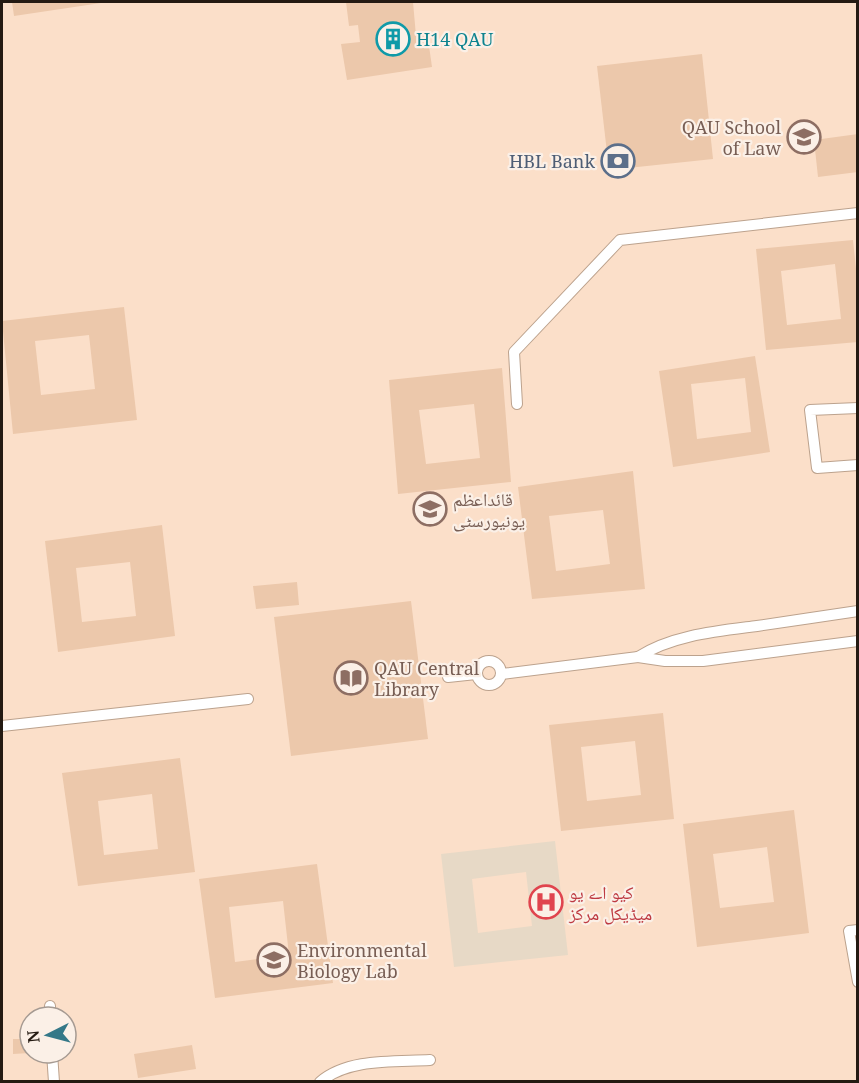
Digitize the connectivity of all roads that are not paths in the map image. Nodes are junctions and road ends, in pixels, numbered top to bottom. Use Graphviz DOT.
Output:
graph roads {
  1 [pos="858,213"];
  2 [pos="517,404"];
  3 [pos="858,408"];
  4 [pos="858,465"];
  5 [pos="858,611"];
  6 [pos="858,640"];
  7 [pos="638,657"];
  8 [pos="476,674"];
  9 [pos="502,674"];
  10 [pos="448,677"];
  11 [pos="248,699"];
  12 [pos="2,726"];
  13 [pos="858,930"];
  14 [pos="858,982"];
  15 [pos="429,1060"];
  16 [pos="53,1065"];
  17 [pos="54,1082"];
  18 [pos="320,1082"];
  1 -- 2 [label="lane"];
  3 -- 4 [label="lane"];
  5 -- 7 [label="lane"];
  6 -- 7 [label="lane"];
  7 -- 9 [label="lane"];
  8 -- 9 [label="lane"];
  8 -- 9 [label="lane"];
  8 -- 10 [label="lane"];
  11 -- 12 [label="lane"];
  13 -- 14 [label="lane"];
  15 -- 18 [label="lane"];
  16 -- 17 [label="lane"];
}
